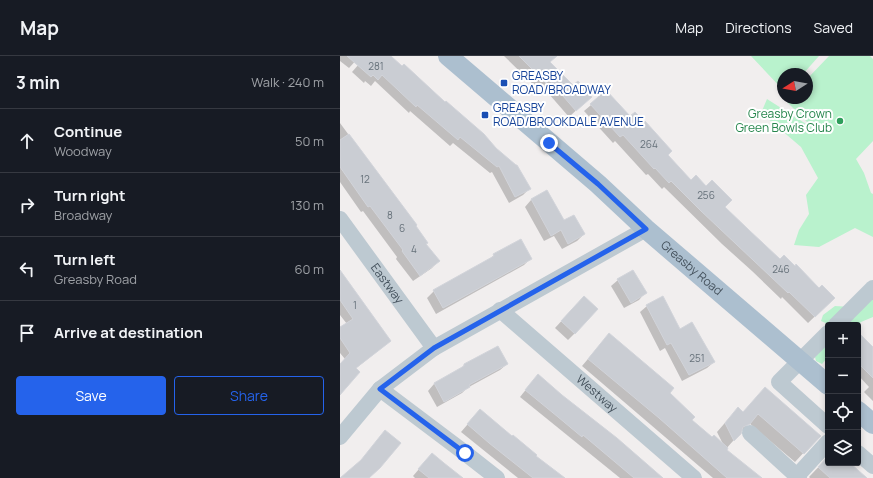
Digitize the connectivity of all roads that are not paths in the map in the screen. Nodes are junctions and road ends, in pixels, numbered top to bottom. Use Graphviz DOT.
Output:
graph roads {
  1 [pos="448,56"];
  2 [pos="340,219"];
  3 [pos="646,229"];
  4 [pos="873,288"];
  5 [pos="500,310"];
  6 [pos="839,322"];
  7 [pos="825,336"];
  8 [pos="434,348"];
  9 [pos="799,361"];
  10 [pos="825,383"];
  11 [pos="380,389"];
  12 [pos="861,414"];
  13 [pos="825,423"];
  14 [pos="873,424"];
  15 [pos="750,433"];
  16 [pos="340,437"];
  17 [pos="825,446"];
  18 [pos="861,455"];
  19 [pos="873,466"];
  20 [pos="691,477"];
  21 [pos="798,477"];
  22 [pos="497,478"];
  1 -- 3 [label="main road, Greasby Road"];
  2 -- 8 [label="street, Eastway"];
  3 -- 5 [label="street"];
  3 -- 9 [label="main road, Greasby Road"];
  4 -- 6 [label="street"];
  5 -- 8 [label="street"];
  5 -- 20 [label="street, Westway"];
  7 -- 9 [label="street"];
  8 -- 11 [label="street"];
  9 -- 10 [label="main road, Greasby Road"];
  9 -- 13 [label="street"];
  11 -- 16 [label="street"];
  11 -- 22 [label="street"];
  12 -- 14 [label="main road"];
  15 -- 21 [label="street"];
  17 -- 21 [label="street"];
  18 -- 19 [label="street"];
}
